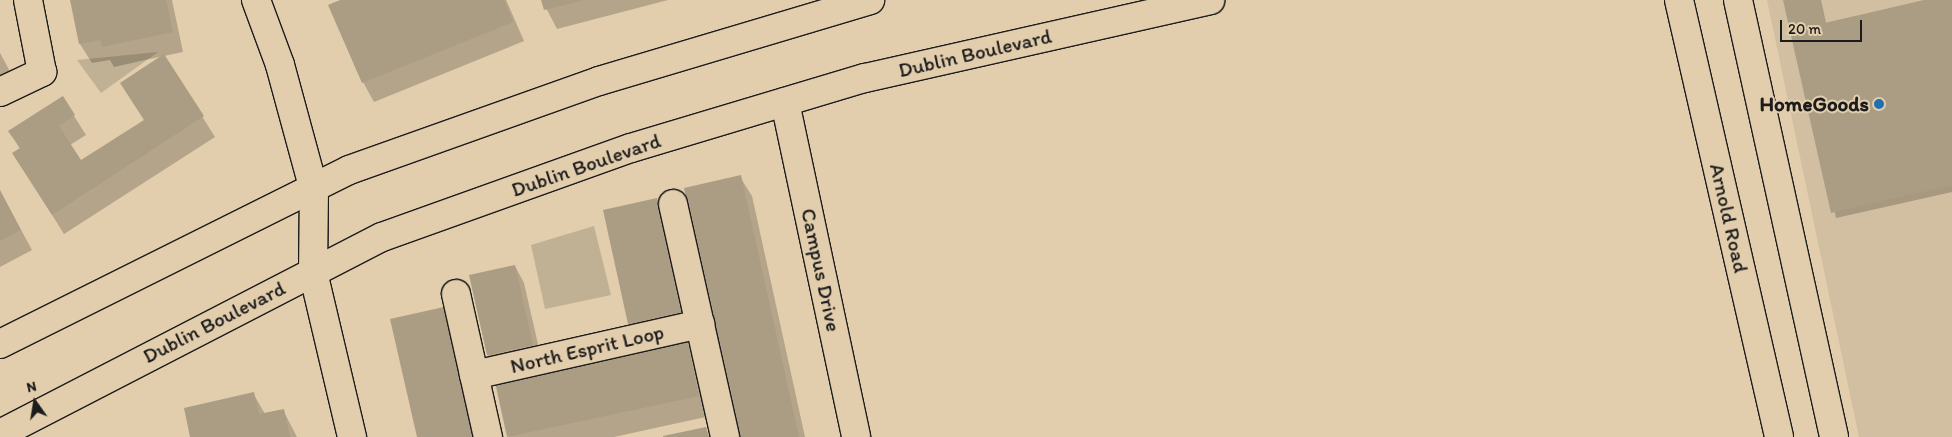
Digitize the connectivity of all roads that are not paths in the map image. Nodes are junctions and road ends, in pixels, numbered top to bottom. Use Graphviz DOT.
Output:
graph roads {
  1 [pos="28,0"];
  2 [pos="256,0"];
  3 [pos="870,0"];
  4 [pos="1210,0"];
  5 [pos="1679,0"];
  6 [pos="1738,0"];
  7 [pos="0,92"];
  8 [pos="785,102"];
  9 [pos="314,190"];
  10 [pos="673,204"];
  11 [pos="313,272"];
  12 [pos="456,294"];
  13 [pos="700,324"];
  14 [pos="0,344"];
  15 [pos="474,375"];
  16 [pos="0,434"];
  17 [pos="352,437"];
  18 [pos="488,437"];
  19 [pos="725,437"];
  20 [pos="856,437"];
  21 [pos="1779,437"];
  22 [pos="1834,437"];
  1 -- 7 [label="street"];
  2 -- 9 [label="street"];
  3 -- 9 [label="street"];
  4 -- 8 [label="street, Dublin Boulevard"];
  5 -- 21 [label="street, Arnold Road"];
  6 -- 22 [label="street"];
  8 -- 11 [label="street, Dublin Boulevard"];
  8 -- 20 [label="street, Campus Drive"];
  9 -- 11 [label="street"];
  9 -- 14 [label="street"];
  10 -- 13 [label="street"];
  11 -- 16 [label="street, Dublin Boulevard"];
  11 -- 17 [label="street"];
  12 -- 15 [label="street"];
  13 -- 15 [label="street, North Esprit Loop"];
  13 -- 19 [label="street"];
  15 -- 18 [label="street"];
}
